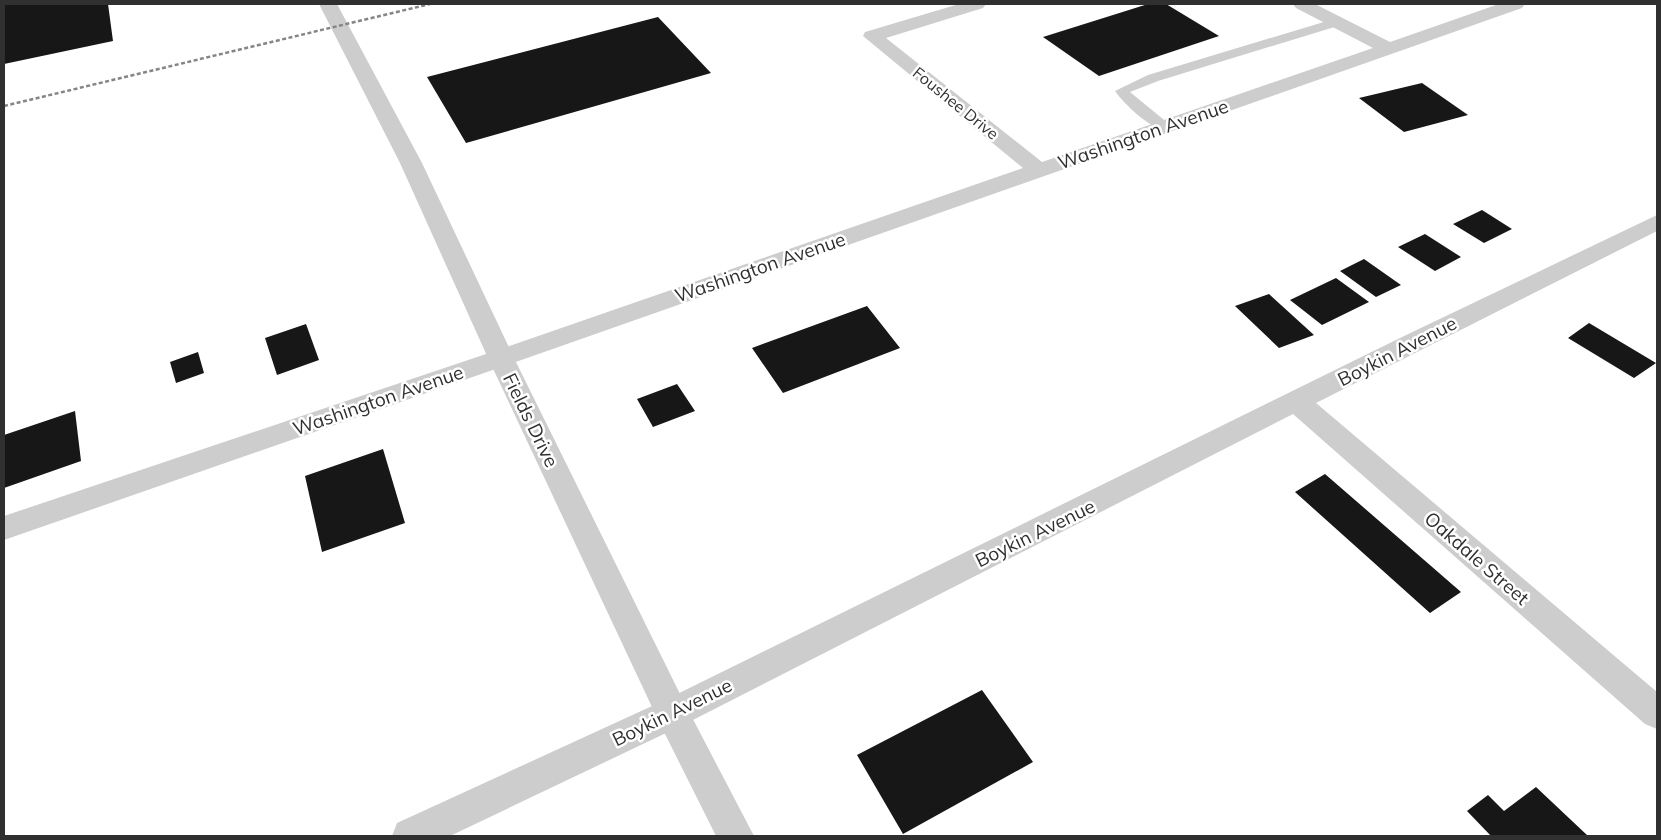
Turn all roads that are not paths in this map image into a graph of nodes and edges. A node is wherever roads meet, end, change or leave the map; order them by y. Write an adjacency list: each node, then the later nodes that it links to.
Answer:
1 (328, 4): 10 (street, Fields Drive)
2 (977, 4): 8 (street, Foushee Drive)
3 (1302, 4): 5 (street)
4 (1516, 4): 6 (street, Washington Avenue)
5 (1337, 22): 6 (street); 7 (lane)
6 (1388, 48): 7 (street, Washington Avenue)
7 (1164, 127): 8 (street, Washington Avenue)
8 (1039, 170): 10 (street, Washington Avenue)
9 (1657, 222): 11 (street, Boykin Avenue)
10 (501, 358): 12 (street, Washington Avenue); 13 (street, Fields Drive)
11 (1297, 402): 13 (street, Boykin Avenue); 14 (street, Oakdale Street)
12 (4, 528)
13 (672, 713): 15 (street, Boykin Avenue); 16 (street, Fields Drive)
14 (1657, 713)
15 (410, 836)
16 (736, 836)

